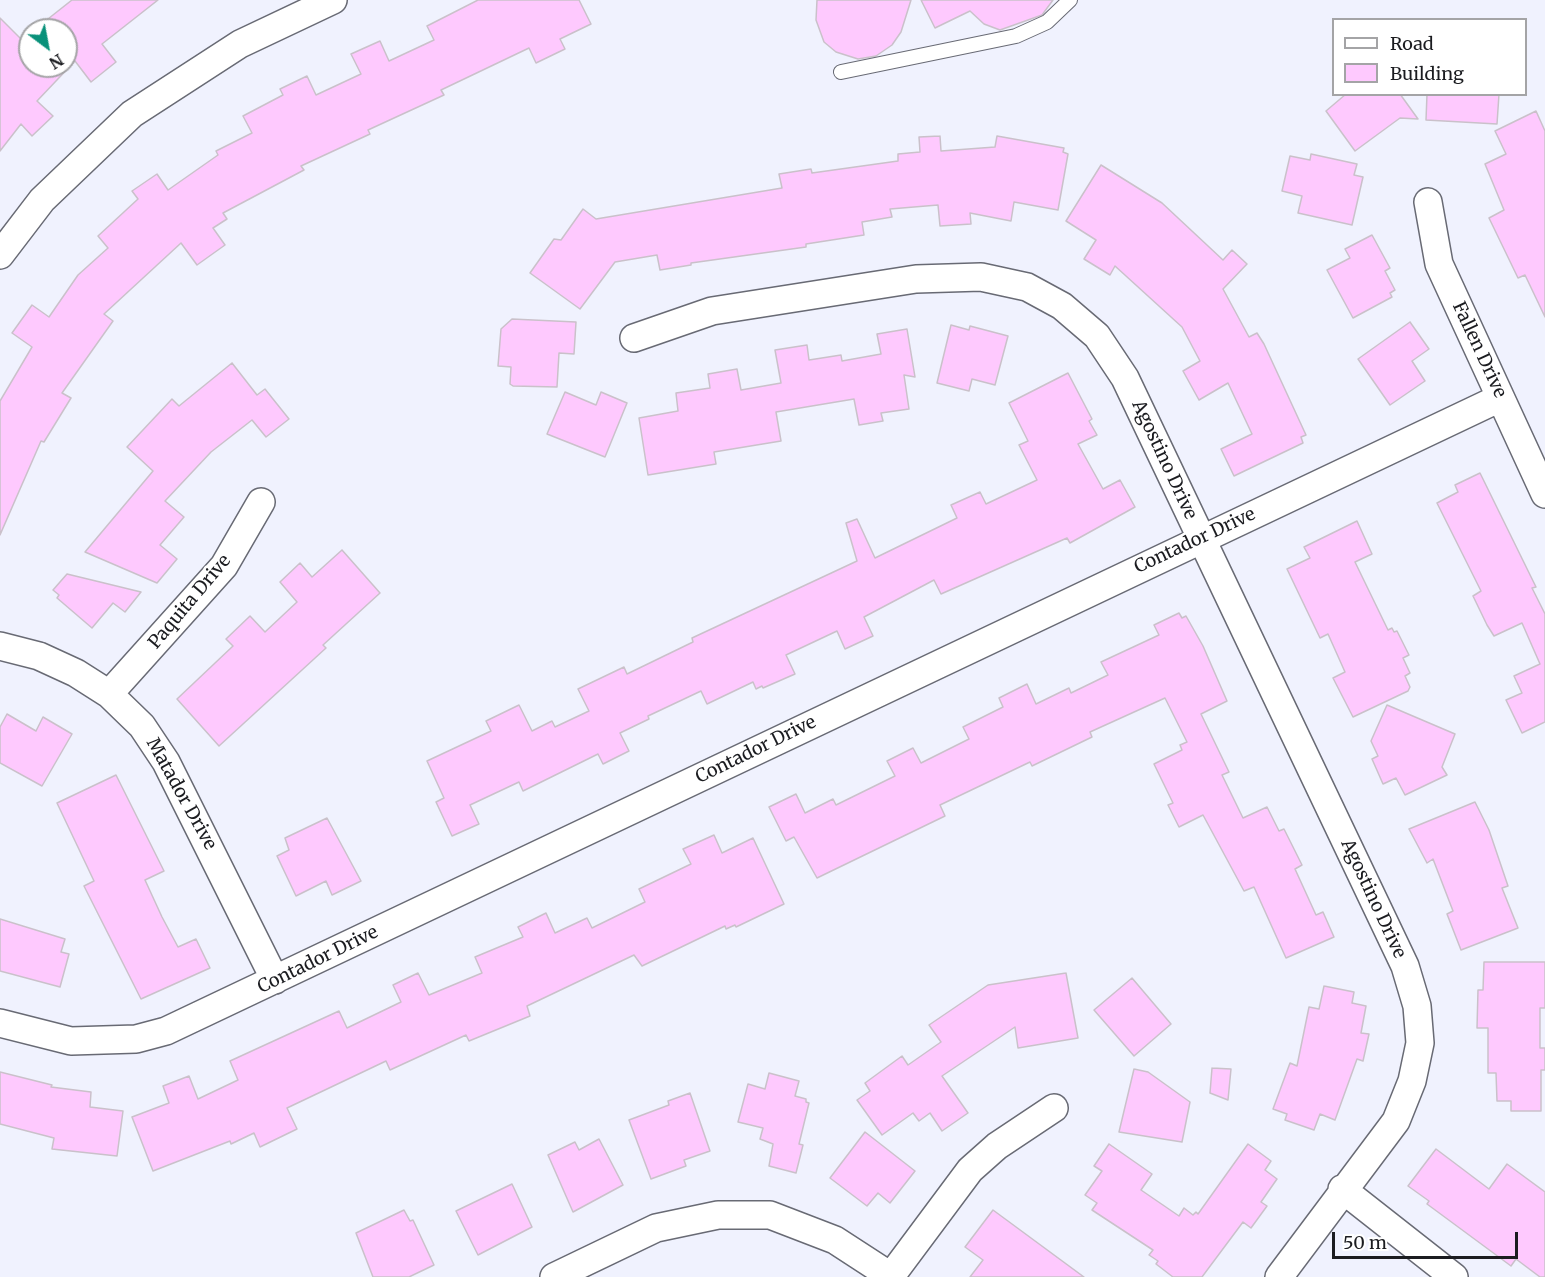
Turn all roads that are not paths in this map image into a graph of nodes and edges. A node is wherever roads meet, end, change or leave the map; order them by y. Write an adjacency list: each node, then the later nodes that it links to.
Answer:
1 (333, 0): 5 (street)
2 (1070, 0): 3 (lane)
3 (841, 72)
4 (1428, 202): 7 (street, Fallen Drive)
5 (0, 255)
6 (634, 338): 10 (street, Agostino Drive)
7 (1500, 398): 8 (street, Fallen Drive); 10 (street, Contador Drive)
8 (1545, 494)
9 (261, 502): 12 (street, Paquita Drive)
10 (1201, 538): 13 (street, Contador Drive); 16 (street, Agostino Drive)
11 (0, 646): 12 (street, Matador Drive)
12 (109, 694): 13 (street, Matador Drive)
13 (275, 980): 14 (street, Contador Drive)
14 (0, 1023)
15 (1054, 1108): 17 (street)
16 (1342, 1189): 19 (street, Agostino Drive); 20 (street)
17 (891, 1276): 18 (street)
18 (554, 1277)
19 (1279, 1277)
20 (1454, 1277)

